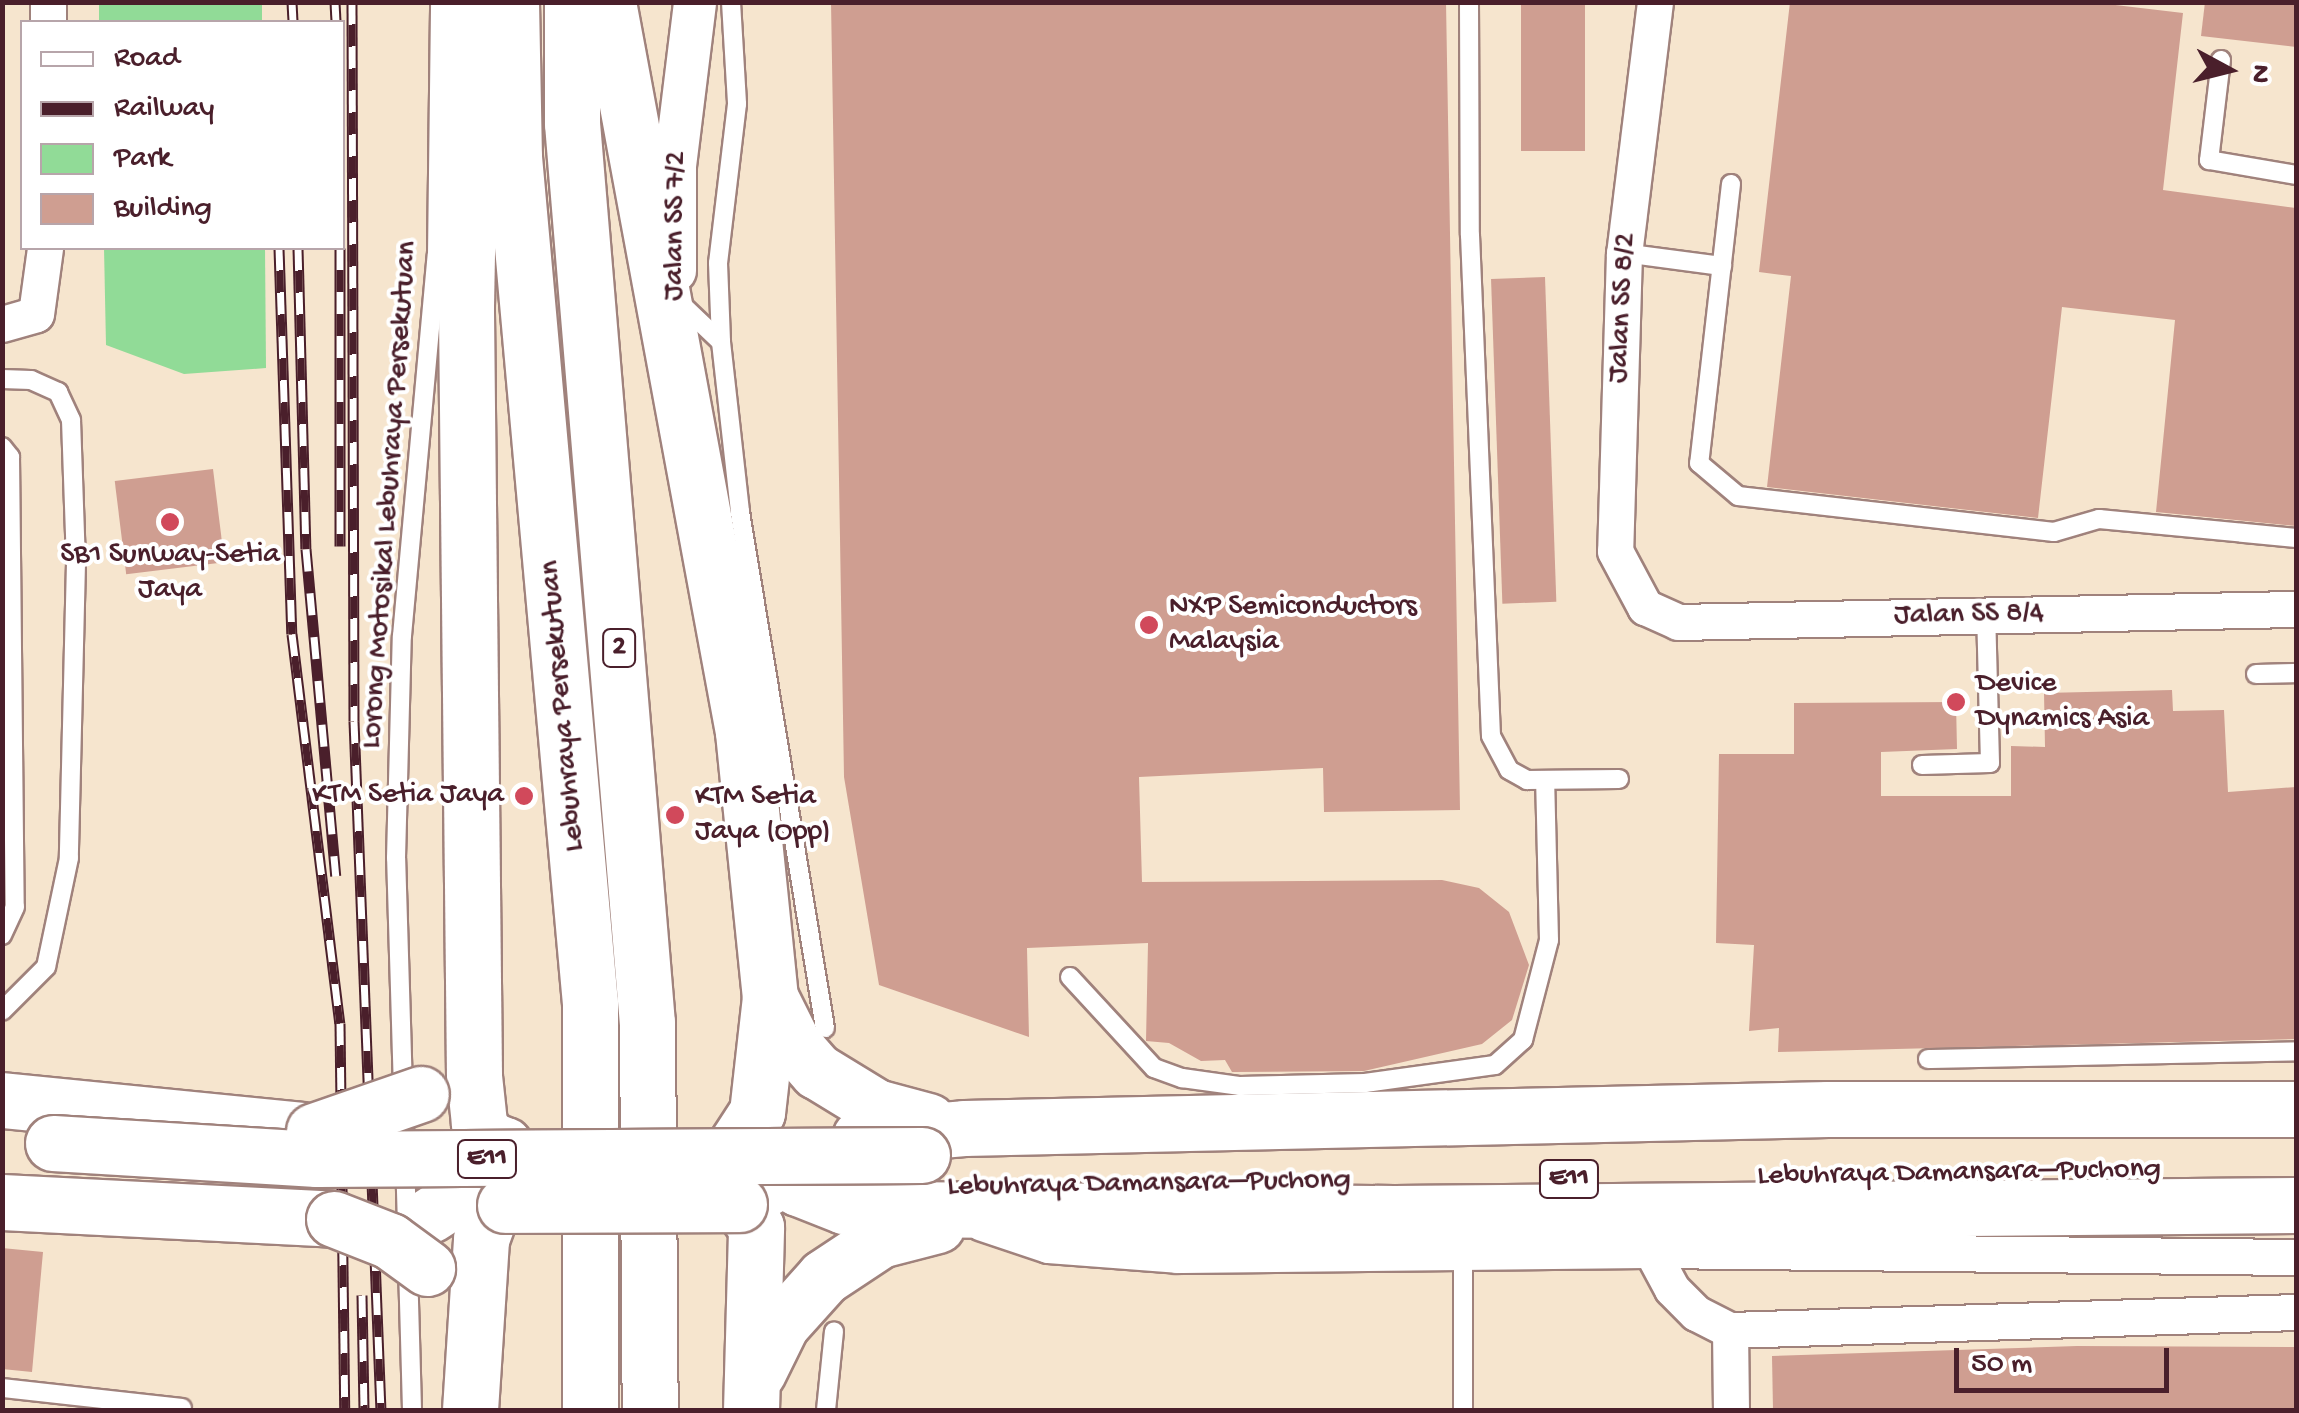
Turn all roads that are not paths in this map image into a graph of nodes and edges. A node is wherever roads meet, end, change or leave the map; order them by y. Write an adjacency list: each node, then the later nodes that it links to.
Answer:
1 (440, 2): 13 (lane, Lorong Motosikal Lebuhraya Persekutuan)
2 (472, 2): 18 (highway)
3 (511, 2): 70 (highway, Lebuhraya Persekutuan / 2)
4 (572, 2): 71 (highway, Lebuhraya Persekutuan / 2)
5 (608, 2): 22 (highway)
6 (695, 2): 17 (street, Jalan SS 7/2)
7 (731, 2): 20 (lane)
8 (1469, 2): 32 (lane)
9 (1655, 2): 15 (street, Jalan SS 8/2)
10 (2222, 60): 11 (lane)
11 (2296, 174)
12 (1731, 184): 16 (lane)
13 (437, 249): 18 (lane); 69 (lane, Lorong Motosikal Lebuhraya Persekutuan)
14 (46, 250): 19 (street)
15 (1624, 253): 16 (lane); 25 (street, Jalan SS 8/2)
16 (1722, 266): 24 (lane)
17 (675, 298): 20 (lane); 22 (street, Jalan SS 7/2)
18 (466, 306): 36 (highway)
19 (2, 324)
20 (722, 342): 22 (lane)
21 (2, 378): 37 (lane)
22 (710, 444): 35 (highway); 38 (lane)
23 (2, 447): 33 (lane)
24 (2296, 538)
25 (1645, 607): 27 (street, Jalan SS 8/4)
26 (2296, 609): 27 (street, Jalan SS 8/4)
27 (1986, 616): 30 (lane)
28 (2296, 673): 29 (lane)
29 (2256, 674)
30 (1922, 765)
31 (1620, 779): 32 (lane)
32 (1545, 781): 34 (lane)
33 (2, 935)
34 (1070, 977)
35 (770, 997): 43 (highway); 44 (highway)
36 (474, 1009): 45 (highway, bridge); 51 (highway)
37 (2, 1012)
38 (825, 1028)
39 (2296, 1051): 40 (lane)
40 (1928, 1059)
41 (2, 1100): 45 (highway)
42 (2296, 1109): 44 (highway)
43 (748, 1128): 51 (highway); 52 (highway)
44 (964, 1128): 52 (highway)
45 (308, 1131): 51 (highway, bridge)
46 (2296, 1135): 48 (highway, Lebuhraya Damansara–Puchong / E11)
47 (2, 1137): 48 (highway, Lebuhraya Damansara–Puchong / E11, bridge)
48 (2214, 1153): 49 (highway, Lebuhraya Damansara–Puchong / E11); 50 (highway, Lebuhraya Damansara–Puchong / E11)
49 (2, 1170)
50 (2296, 1172)
51 (492, 1188): 52 (highway, bridge); 56 (highway); 65 (highway)
52 (761, 1190): 55 (highway); 66 (highway)
53 (2, 1202): 56 (highway)
54 (2296, 1205): 55 (highway)
55 (1049, 1209): 57 (highway)
56 (324, 1219): 65 (highway, bridge)
57 (974, 1220): 59 (street); 66 (highway)
58 (1650, 1250): 59 (street); 60 (street); 62 (street)
59 (1463, 1252): 73 (lane)
60 (2296, 1257)
61 (2296, 1312): 62 (street)
62 (1730, 1330): 74 (street)
63 (834, 1331): 72 (lane)
64 (2, 1388): 67 (lane)
65 (469, 1390)
66 (752, 1395)
67 (81, 1405): 68 (lane)
68 (182, 1408)
69 (412, 1410)
70 (590, 1410)
71 (650, 1410)
72 (826, 1410)
73 (1463, 1410)
74 (1730, 1410)

